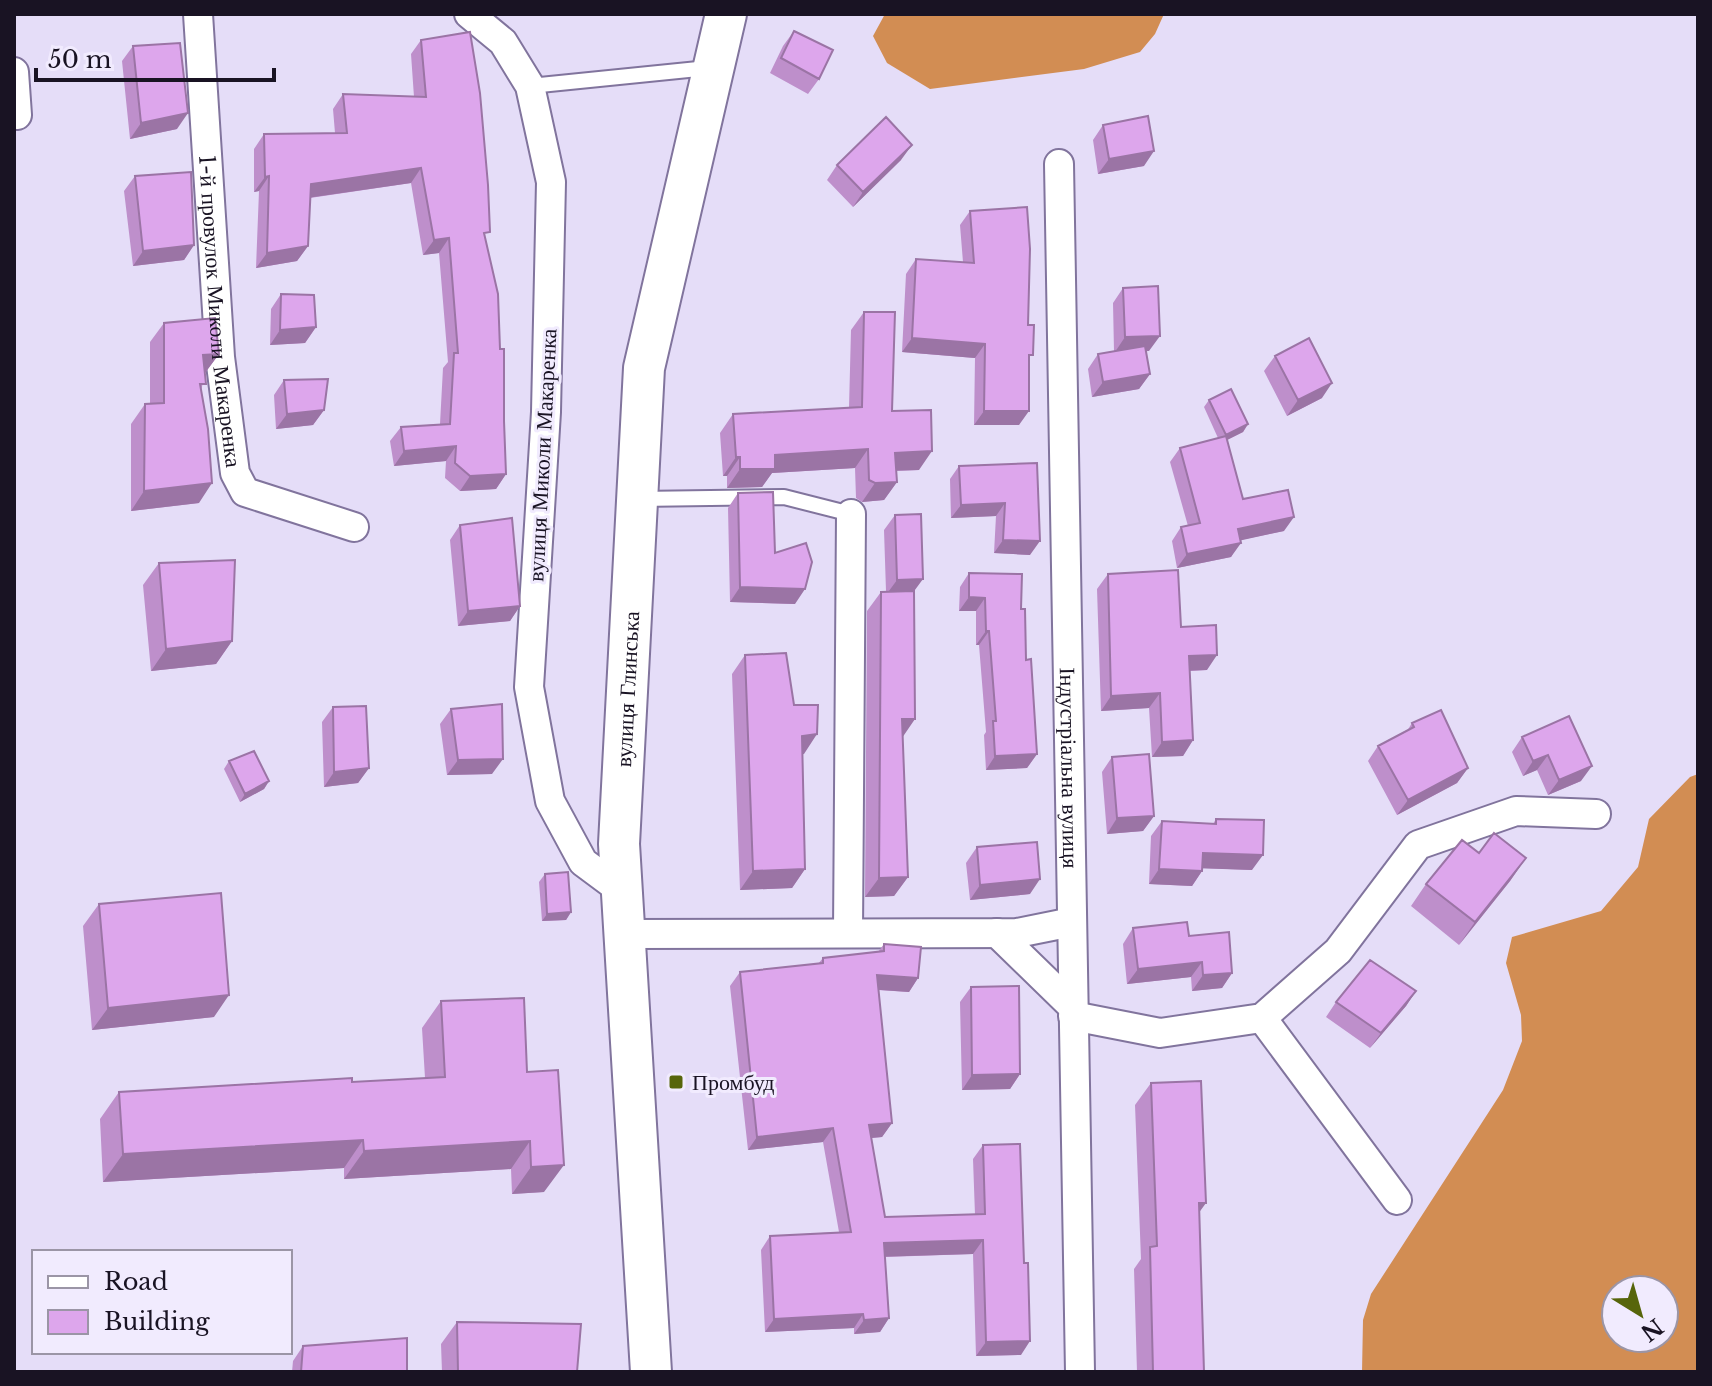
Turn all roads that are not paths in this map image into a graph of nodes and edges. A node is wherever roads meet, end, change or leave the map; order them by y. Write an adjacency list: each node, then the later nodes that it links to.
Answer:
1 (198, 14): 11 (street, 1-й провулок Миколи Макаренка)
2 (469, 14): 6 (street, вулиця Миколи Макаренка)
3 (726, 14): 4 (main road, вулиця Глинська)
4 (714, 67): 6 (lane); 9 (main road, вулиця Глинська)
5 (14, 72): 7 (street)
6 (530, 86): 13 (street, вулиця Миколи Макаренка)
7 (17, 115)
8 (1059, 164): 14 (street, Індустріальна вулиця)
9 (637, 499): 10 (lane); 13 (main road, вулиця Глинська)
10 (851, 514): 15 (street)
11 (354, 527)
12 (1596, 814): 19 (street)
13 (622, 891): 17 (main road, вулиця Глинська)
14 (1072, 922): 16 (street); 18 (street, Індустріальна вулиця)
15 (848, 933): 16 (street); 17 (street)
16 (997, 933): 18 (street)
17 (625, 934): 21 (main road, вулиця Глинська)
18 (1073, 1012): 19 (street); 22 (street, Індустріальна вулиця)
19 (1262, 1018): 20 (street)
20 (1397, 1200)
21 (651, 1372)
22 (1080, 1372)

